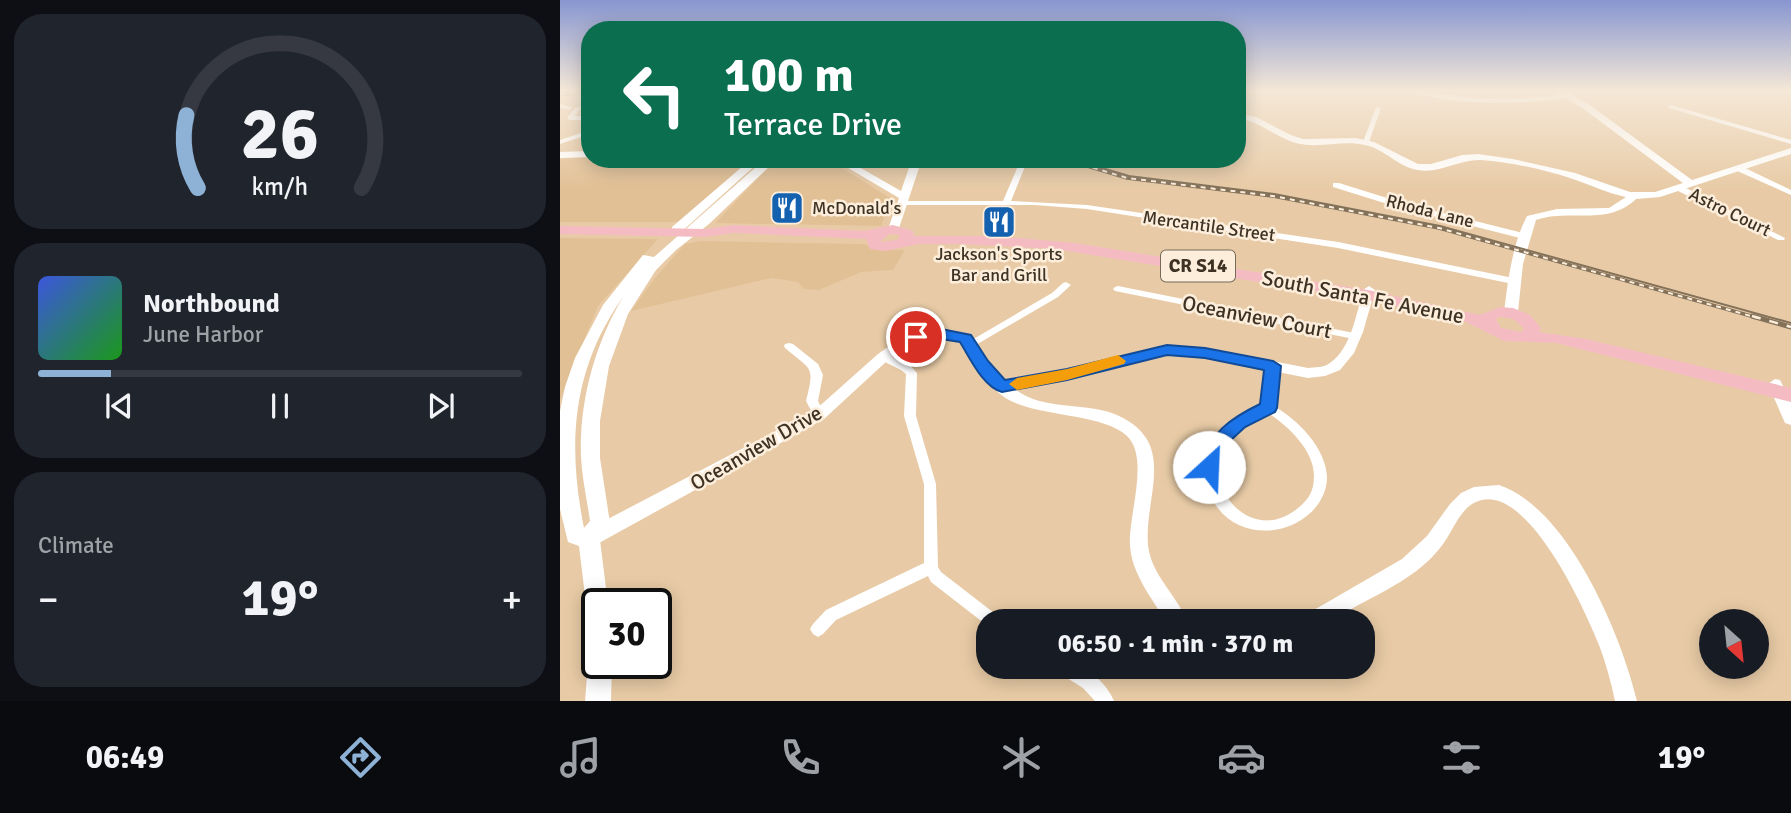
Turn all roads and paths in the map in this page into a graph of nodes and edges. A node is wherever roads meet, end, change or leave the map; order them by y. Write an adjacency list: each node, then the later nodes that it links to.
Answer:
1 (1264, 123): 7 (street)
2 (1373, 123): 7 (street)
3 (1605, 123): 18 (street)
4 (1725, 123): 8 (street)
5 (581, 135): 6 (street)
6 (560, 142)
7 (1366, 142): 22 (street)
8 (1791, 142)
9 (1791, 151): 17 (street)
10 (581, 153): 11 (street)
11 (560, 155)
12 (747, 168): 26 (main road)
13 (763, 168): 27 (main road)
14 (852, 168): 23 (street)
15 (914, 168): 23 (street)
16 (1021, 168): 24 (street)
17 (1738, 168): 18 (street); 21 (street)
18 (1691, 184): 20 (street)
19 (1336, 185): 29 (street, Rhoda Lane)
20 (1679, 188): 22 (street); 30 (street, Astro Court)
21 (1791, 193)
22 (1633, 196): 29 (street)
23 (903, 200): 24 (street, Mercantile Street); 28 (street)
24 (1006, 203): 31 (street, Mercantile Street)
25 (560, 230): 26 (main road, South Santa Fe Avenue / CR S14)
26 (674, 232): 27 (main road, South Santa Fe Avenue / CR S14); 48 (main road)
27 (698, 232): 28 (main road, South Santa Fe Avenue / CR S14); 49 (main road)
28 (891, 236): 34 (main road, South Santa Fe Avenue / CR S14)
29 (1524, 236): 31 (street)
30 (1781, 237)
31 (1513, 281): 35 (street)
32 (1066, 285): 39 (street)
33 (1118, 289): 38 (street, Oceanview Court)
34 (1368, 293): 36 (main road, South Santa Fe Avenue / CR S14); 38 (street)
35 (1511, 312): 36 (main road, South Santa Fe Avenue / CR S14); 37 (main road, South Santa Fe Avenue / CR S14)
36 (1490, 319): 37 (main road, South Santa Fe Avenue / CR S14)
37 (1530, 330): 44 (main road, South Santa Fe Avenue / CR S14)
38 (1354, 336): 42 (street)
39 (970, 344): 41 (street, Oceanview Drive); 43 (street)
40 (789, 346): 46 (street)
41 (883, 357): 46 (street, Oceanview Drive); 51 (street)
42 (1273, 366): 43 (street); 45 (street)
43 (1002, 386): 54 (street)
44 (1784, 390): 47 (street)
45 (1268, 408): 45 (street)
46 (818, 415): 50 (street, Oceanview Drive)
47 (1791, 419)
48 (563, 428): 49 (main road); 50 (main road)
49 (590, 451): 50 (main road)
50 (589, 538): 52 (main road)
51 (931, 566): 53 (street); 56 (street)
52 (595, 588)
53 (977, 609)
54 (1169, 609)
55 (1334, 609): 61 (street)
56 (818, 629)
57 (599, 679): 59 (main road)
58 (1084, 679): 60 (street)
59 (598, 701)
60 (1106, 701)
61 (1626, 701)

